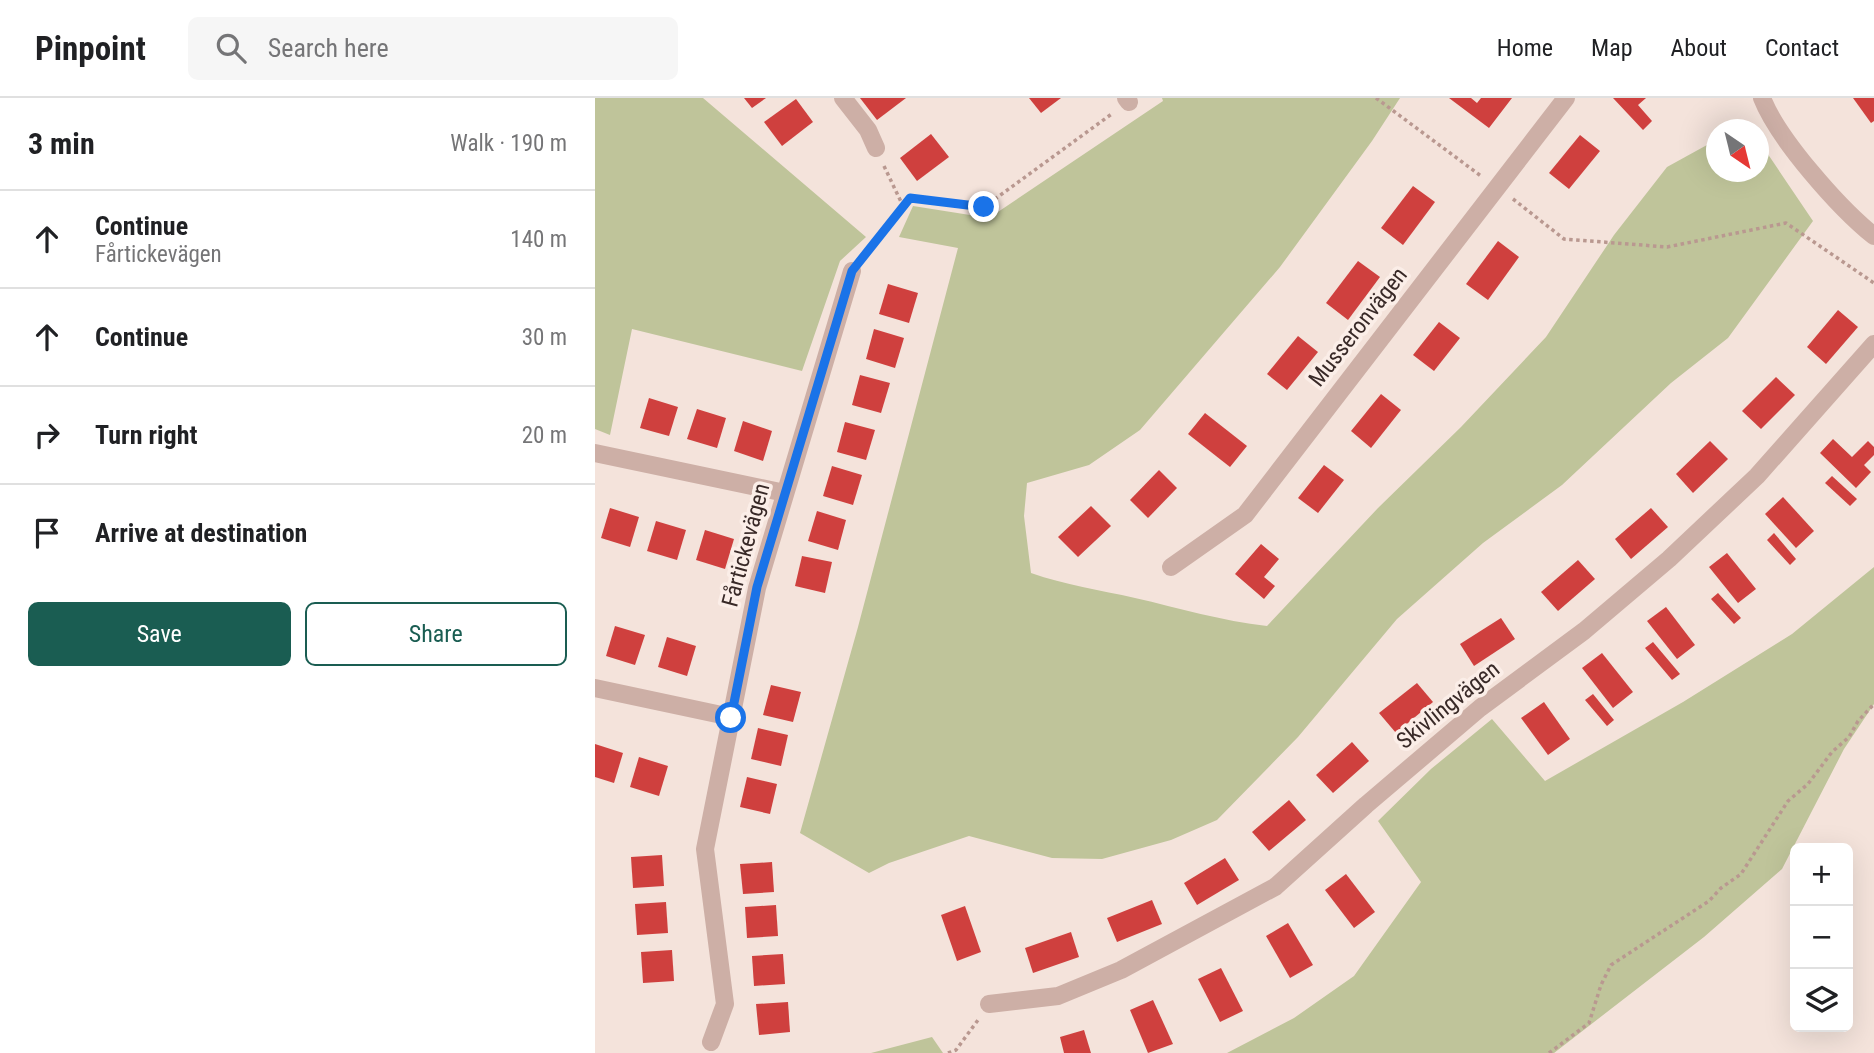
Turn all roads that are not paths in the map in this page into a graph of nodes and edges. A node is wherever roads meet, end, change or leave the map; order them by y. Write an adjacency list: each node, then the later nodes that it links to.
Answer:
1 (843, 98): 4 (street)
2 (1566, 98): 10 (street, Musseronvägen)
3 (1762, 98): 5 (street)
4 (876, 148)
5 (1874, 236)
6 (852, 271): 9 (street, Fårtickevägen)
7 (1874, 344): 13 (street, Skivlingvägen)
8 (595, 453): 9 (street)
9 (785, 493): 12 (street, Fårtickevägen)
10 (1171, 567)
11 (595, 688): 12 (street)
12 (731, 718): 14 (street, Fårtickevägen)
13 (989, 1004)
14 (711, 1042)

